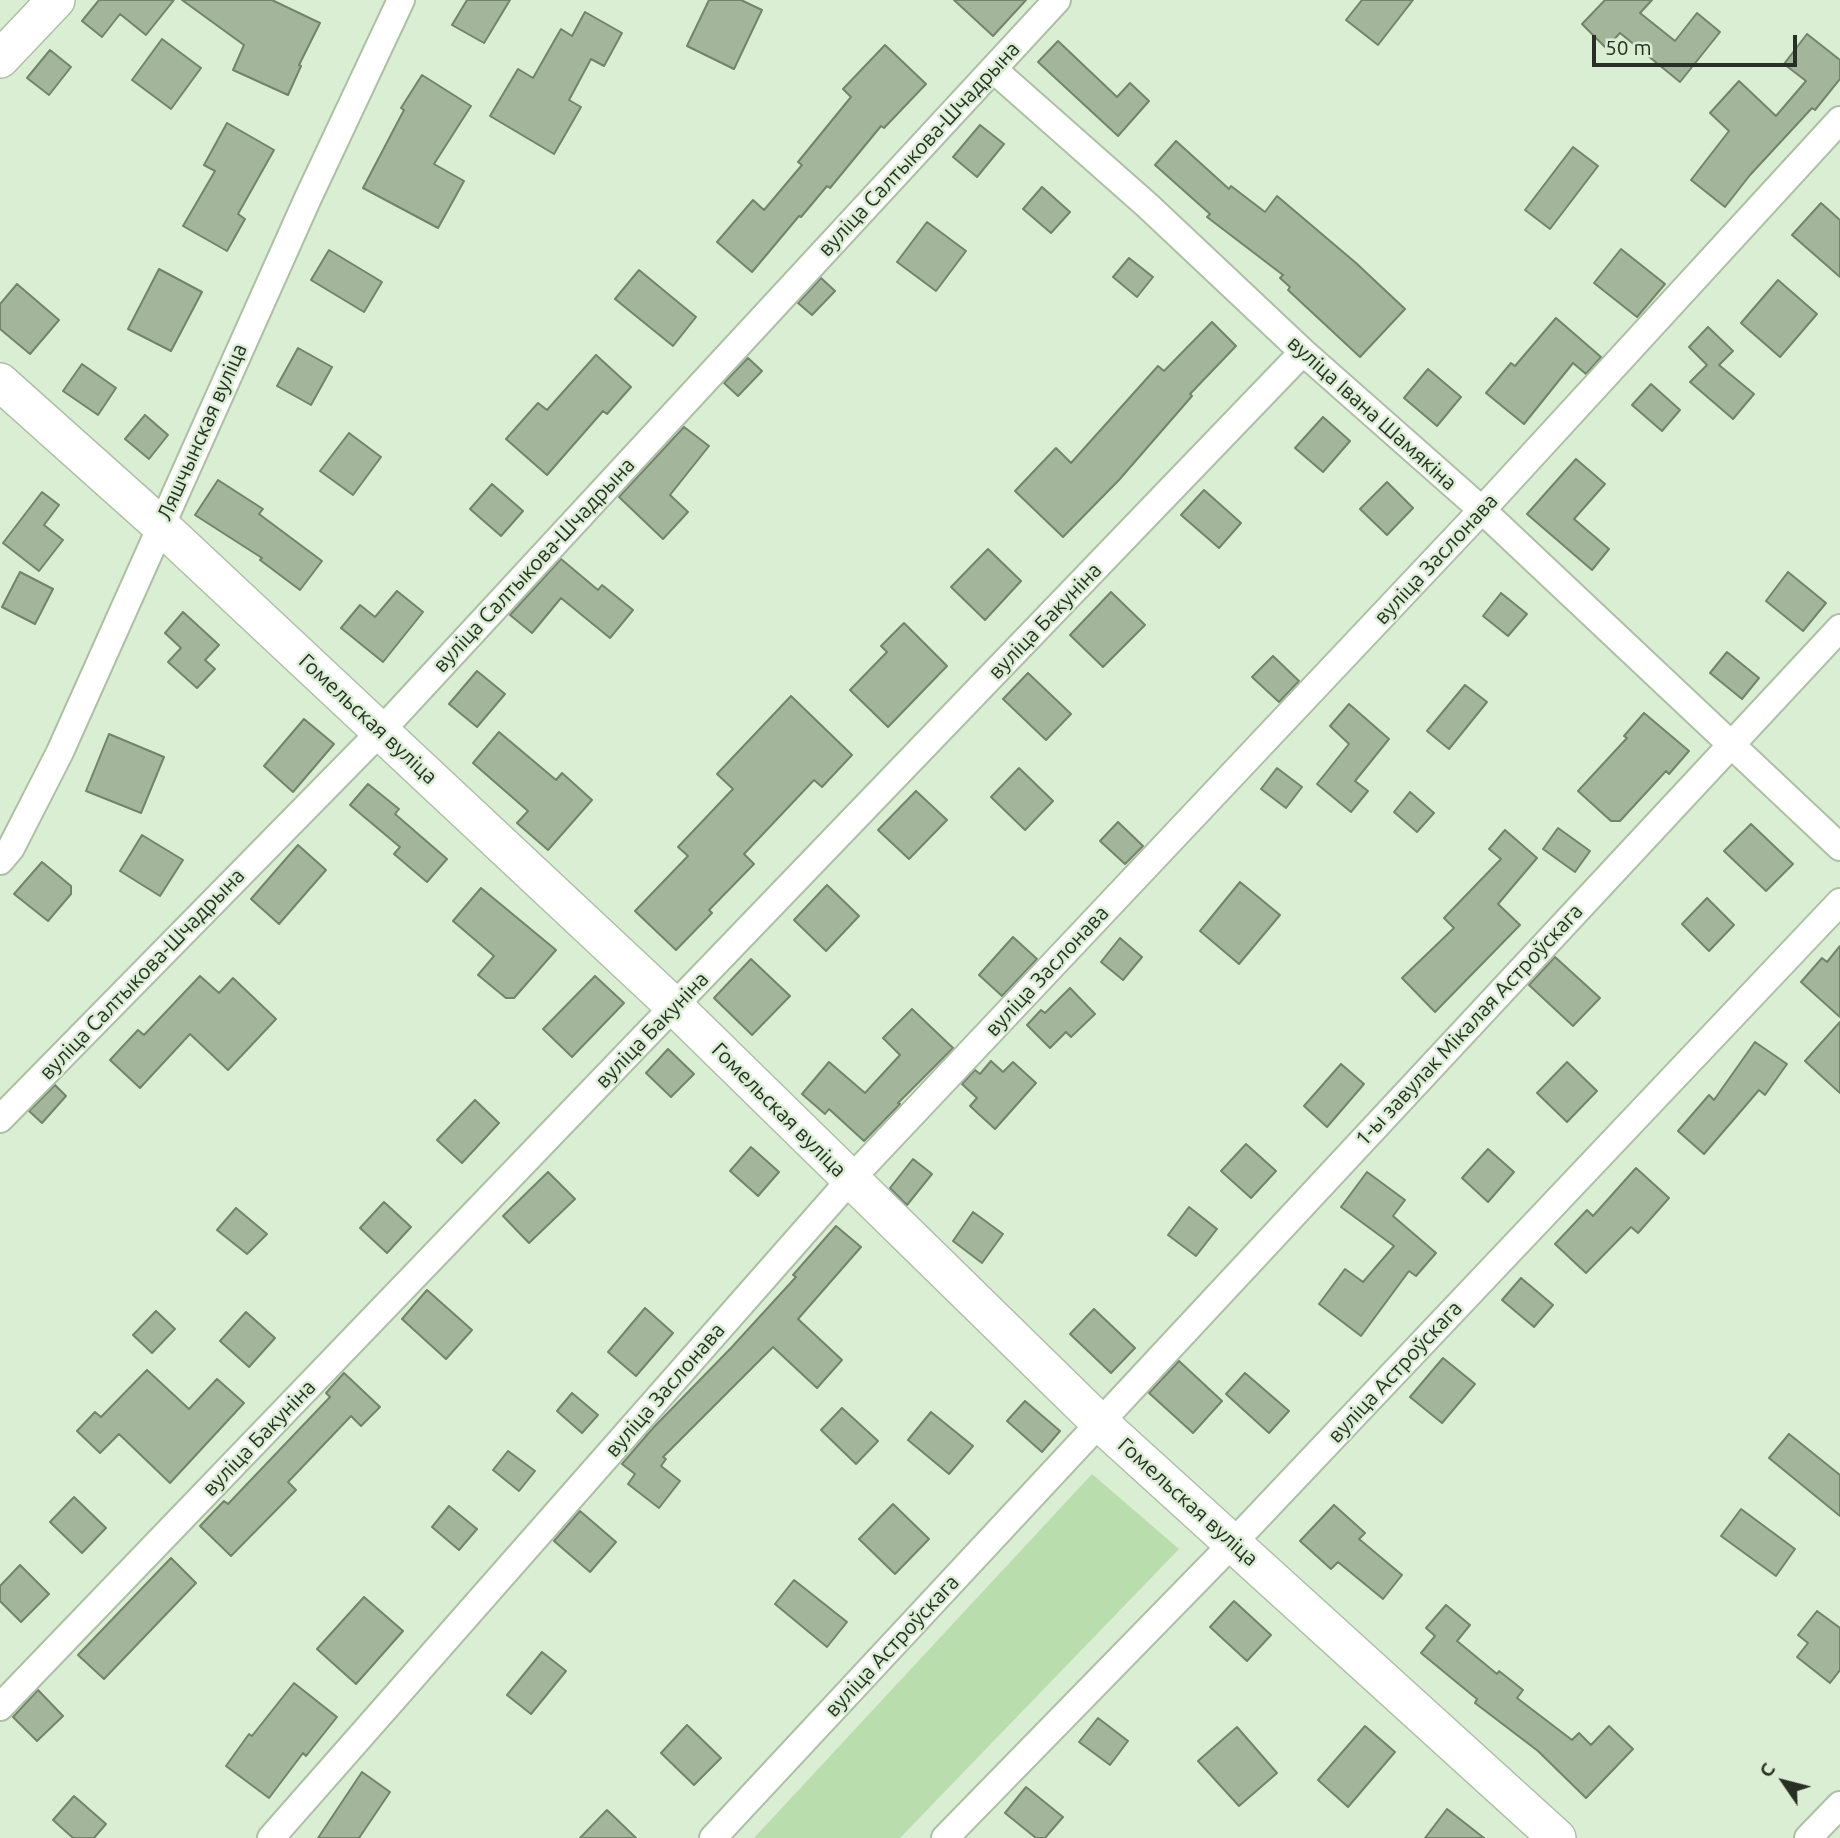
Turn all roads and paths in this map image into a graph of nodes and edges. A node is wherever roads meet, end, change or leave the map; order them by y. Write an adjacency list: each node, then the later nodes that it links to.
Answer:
1 (56, 0): 4 (street)
2 (401, 0): 10 (street, Ляшчынская вуліца)
3 (1057, 0): 5 (street, вуліца Салтыкова-Шчадрына)
4 (0, 59)
5 (993, 69): 7 (street, вуліца Івана Шамякіна); 12 (street, вуліца Салтыкова-Шчадрына)
6 (1840, 120): 9 (street, вуліца Заслонава)
7 (1303, 352): 9 (street, вуліца Івана Шамякіна); 17 (street, вуліца Бакуніна)
8 (0, 382): 10 (street, Гомельская вуліца)
9 (1482, 510): 13 (street, вуліца Івана Шамякіна); 19 (street, вуліца Заслонава)
10 (160, 525): 12 (street, Гомельская вуліца); 15 (street, Ляшчынская вуліца)
11 (1840, 628): 13 (street, 1-ы завулак Мікалая Астроўскага)
12 (381, 731): 17 (street, Гомельская вуліца); 18 (street, вуліца Салтыкова-Шчадрына)
13 (1730, 745): 14 (street, вуліца Івана Шамякіна); 20 (street, 1-ы завулак Мікалая Астроўскага)
14 (1840, 847)
15 (0, 861)
16 (1840, 902): 21 (street, вуліца Астроўскага)
17 (675, 1007): 19 (street, Гомельская вуліца); 22 (street, вуліца Бакуніна)
18 (0, 1119)
19 (850, 1180): 20 (street, Гомельская вуліца); 24 (street, вуліца Заслонава)
20 (1099, 1422): 21 (street, Гомельская вуліца); 25 (street, вуліца Астроўскага)
21 (1233, 1543): 26 (street, вуліца Астроўскага); 27 (street, Гомельская вуліца)
22 (0, 1707)
23 (1840, 1805): 28 (street)
24 (271, 1838)
25 (713, 1838)
26 (945, 1838)
27 (1557, 1838)
28 (1808, 1838)

